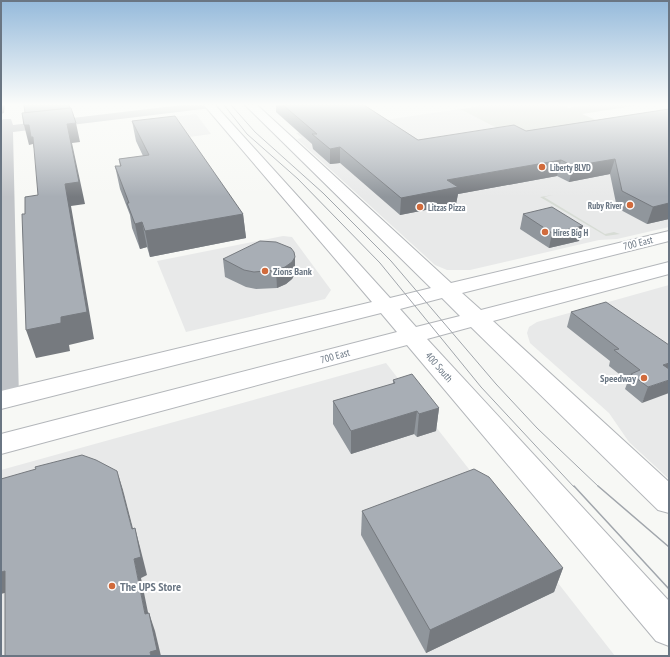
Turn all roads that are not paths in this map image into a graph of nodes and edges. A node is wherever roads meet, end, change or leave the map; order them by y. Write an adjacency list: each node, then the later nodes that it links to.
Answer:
1 (4, 136): 10 (street)
2 (237, 136): 7 (main road, 400 South)
3 (282, 136): 6 (main road)
4 (669, 236): 6 (main road, 700 East)
5 (669, 268): 8 (main road, 700 East)
6 (445, 290): 7 (main road, 700 East); 8 (main road)
7 (385, 304): 9 (main road, 400 South); 10 (main road, 700 East)
8 (476, 320): 9 (main road, 700 East); 12 (main road)
9 (412, 336): 11 (main road, 700 East); 13 (main road, 400 South)
10 (4, 399)
11 (1, 444)
12 (669, 501)
13 (669, 628)

